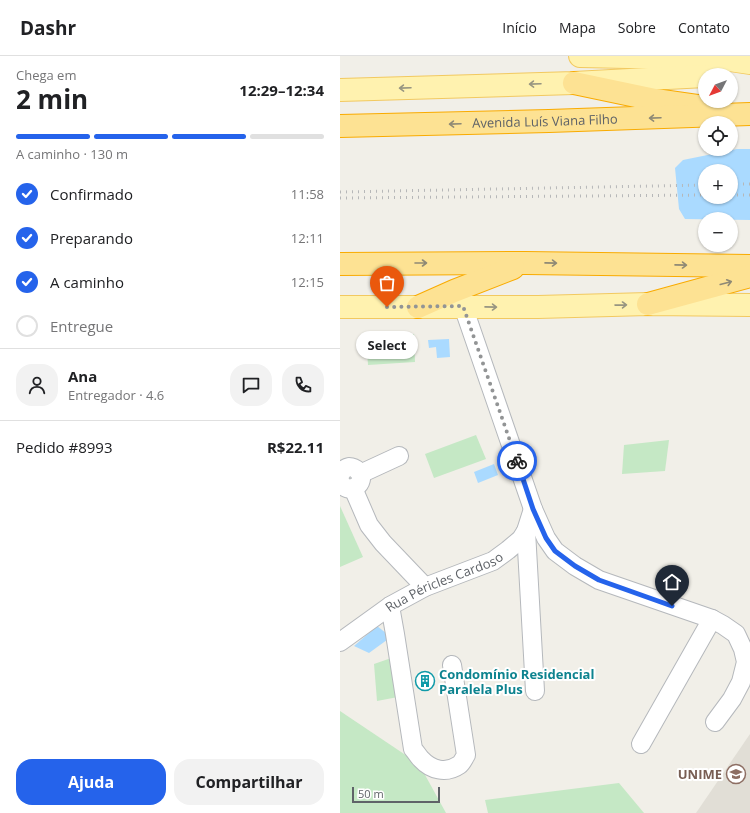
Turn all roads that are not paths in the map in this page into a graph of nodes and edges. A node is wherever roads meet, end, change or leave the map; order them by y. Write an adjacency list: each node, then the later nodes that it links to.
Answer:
1 (580, 56): 2 (main road)
2 (750, 63)
3 (750, 74): 4 (main road)
4 (738, 75)
5 (698, 76): 6 (main road)
6 (574, 83): 7 (main road, one-way to 7); 8 (highway)
7 (340, 90)
8 (748, 114): 9 (highway, Avenida Luís Viana Filho, one-way to 9)
9 (340, 126)
10 (526, 263): 11 (highway, one-way to 10); 12 (highway, one-way to 12); 18 (highway)
11 (340, 264)
12 (750, 266)
13 (750, 276): 14 (highway, one-way to 13)
14 (648, 304): 15 (main road); 17 (main road, one-way to 14)
15 (750, 304)
16 (340, 306): 18 (main road)
17 (463, 306): 18 (main road); 22 (street)
18 (418, 307)
19 (399, 456): 21 (street)
20 (340, 476): 21 (street)
21 (351, 481): 24 (street)
22 (533, 509): 23 (street, Rua Péricles Cardoso); 26 (street)
23 (526, 531): 24 (street, Rua Péricles Cardoso); 29 (street)
24 (425, 587): 25 (street, Rua Péricles Cardoso)
25 (390, 606): 27 (street, Rua Péricles Cardoso); 28 (street)
26 (712, 620): 30 (street); 31 (street)
27 (340, 642)
28 (452, 666)
29 (535, 691)
30 (715, 722)
31 (641, 744)

